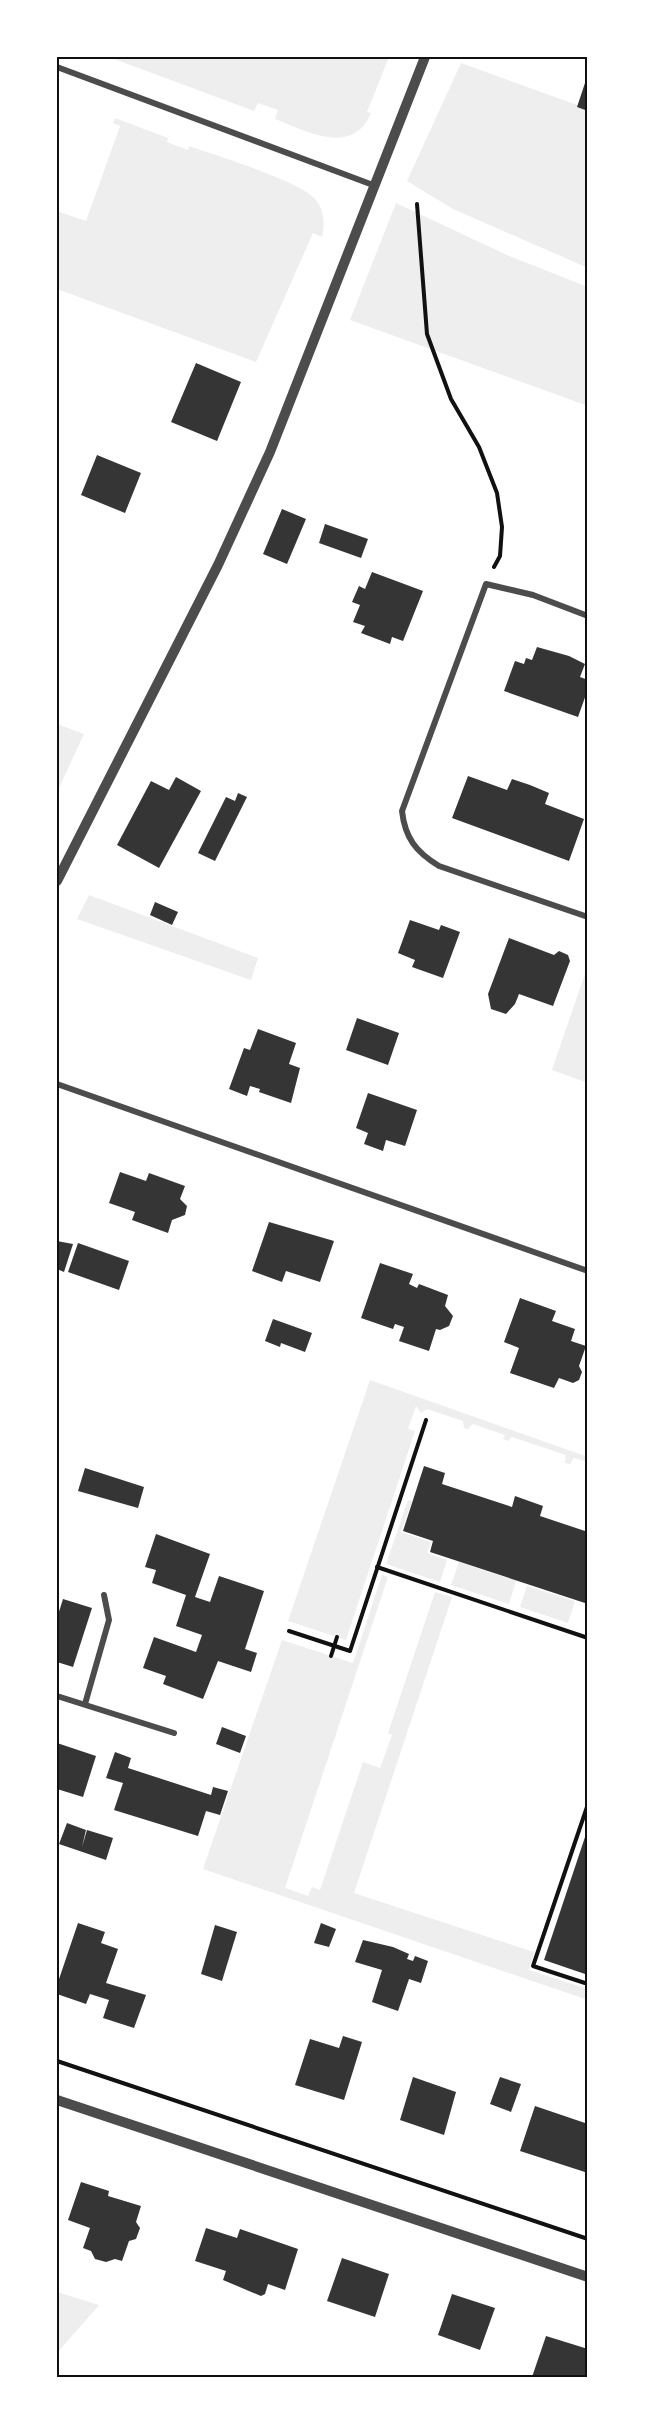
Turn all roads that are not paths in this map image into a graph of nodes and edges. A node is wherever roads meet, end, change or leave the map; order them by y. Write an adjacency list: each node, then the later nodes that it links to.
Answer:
1 (425, 57): 3 (street)
2 (57, 67): 3 (street)
3 (373, 185): 5 (street)
4 (588, 616): 6 (street)
5 (57, 881)
6 (588, 917)
7 (57, 1084): 8 (street)
8 (588, 1271)
9 (104, 1595): 11 (street)
10 (57, 1696): 11 (street)
11 (85, 1704): 12 (street)
12 (174, 1733)
13 (57, 2100): 14 (street)
14 (588, 2277)

